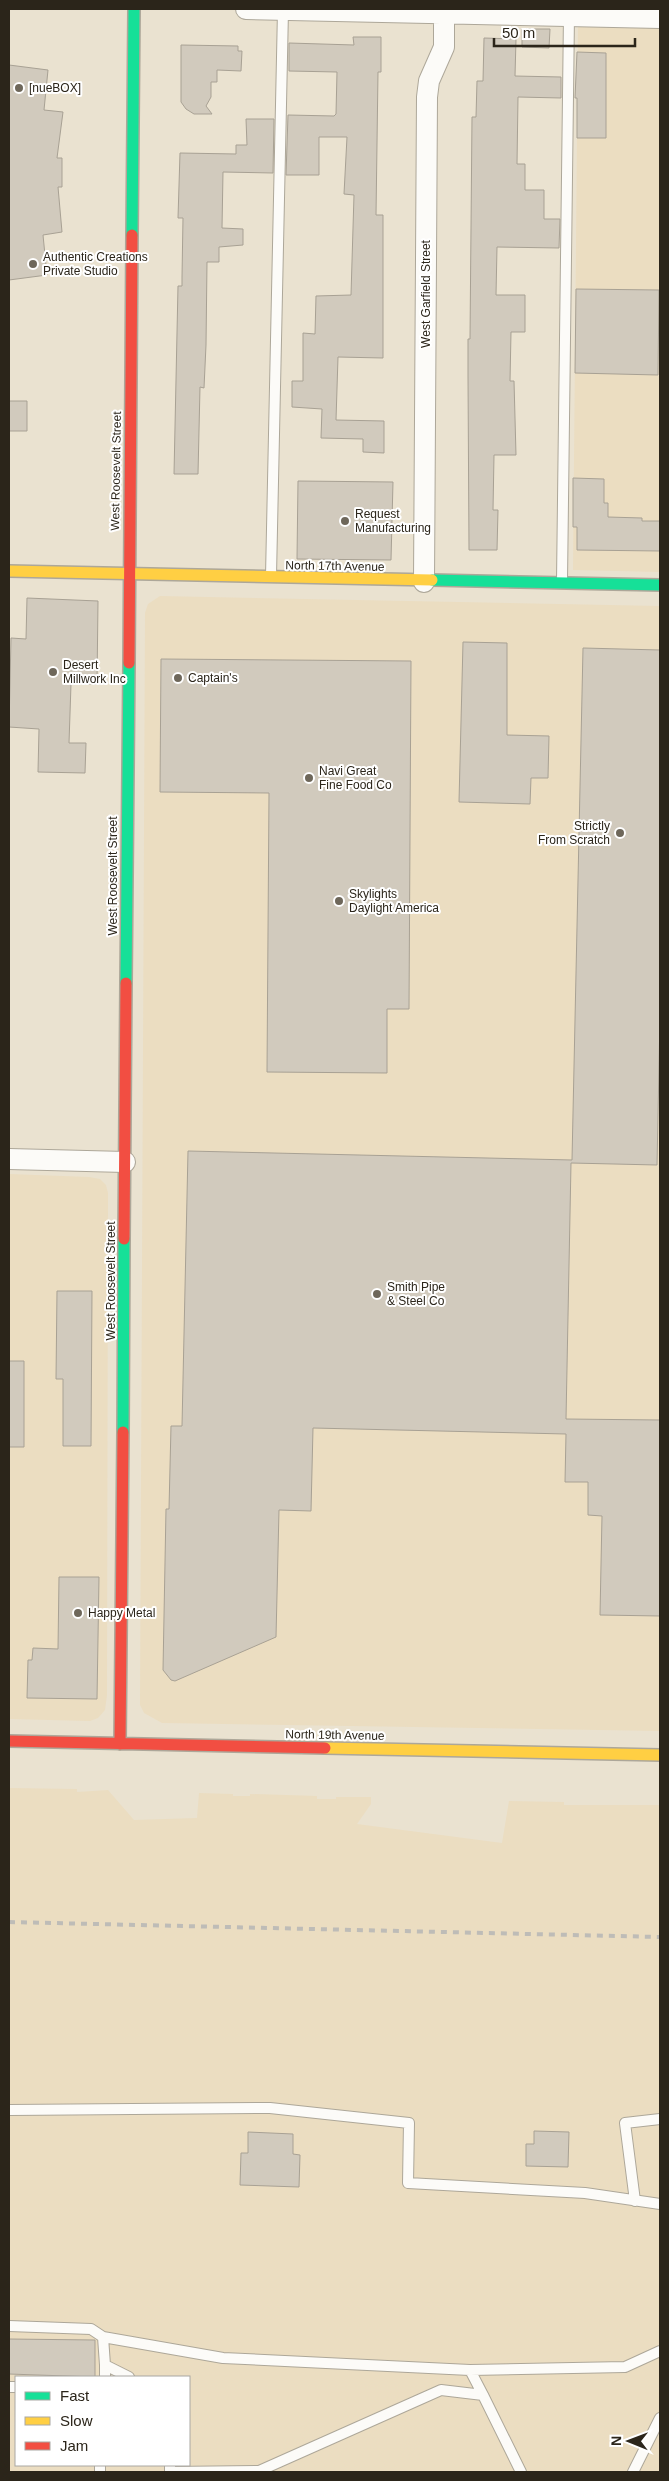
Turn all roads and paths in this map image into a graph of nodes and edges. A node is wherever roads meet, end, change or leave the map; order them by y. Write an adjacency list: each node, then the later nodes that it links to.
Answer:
1 (134, 9): 8 (street, West Roosevelt Street)
2 (246, 9): 3 (street)
3 (283, 10): 4 (street); 9 (lane)
4 (444, 10): 5 (street); 10 (street, West Garfield Street)
5 (569, 15): 6 (street); 11 (lane)
6 (660, 18)
7 (9, 571): 8 (street, North 17th Avenue)
8 (129, 575): 9 (street, North 17th Avenue); 14 (street, West Roosevelt Street)
9 (271, 578): 10 (street, North 17th Avenue)
10 (424, 582): 11 (street, North 17th Avenue)
11 (562, 583): 12 (street, North 17th Avenue)
12 (660, 586)
13 (9, 1159): 14 (street)
14 (125, 1162): 16 (street, West Roosevelt Street)
15 (9, 1741): 16 (street, North 19th Avenue)
16 (120, 1744): 17 (street, North 19th Avenue)
17 (660, 1755)
18 (9, 2110): 20 (lane)
19 (660, 2119): 20 (lane)
20 (635, 2201): 21 (lane)
21 (660, 2204)
22 (9, 2326): 23 (lane)
23 (103, 2337): 25 (lane); 26 (lane)
24 (660, 2351): 26 (lane)
25 (105, 2365): 27 (lane); 28 (lane)
26 (470, 2370): 29 (lane)
27 (105, 2376)
28 (127, 2376)
29 (483, 2395): 31 (lane); 32 (lane)
30 (660, 2418): 33 (lane)
31 (170, 2466)
32 (521, 2472)
33 (634, 2472)

